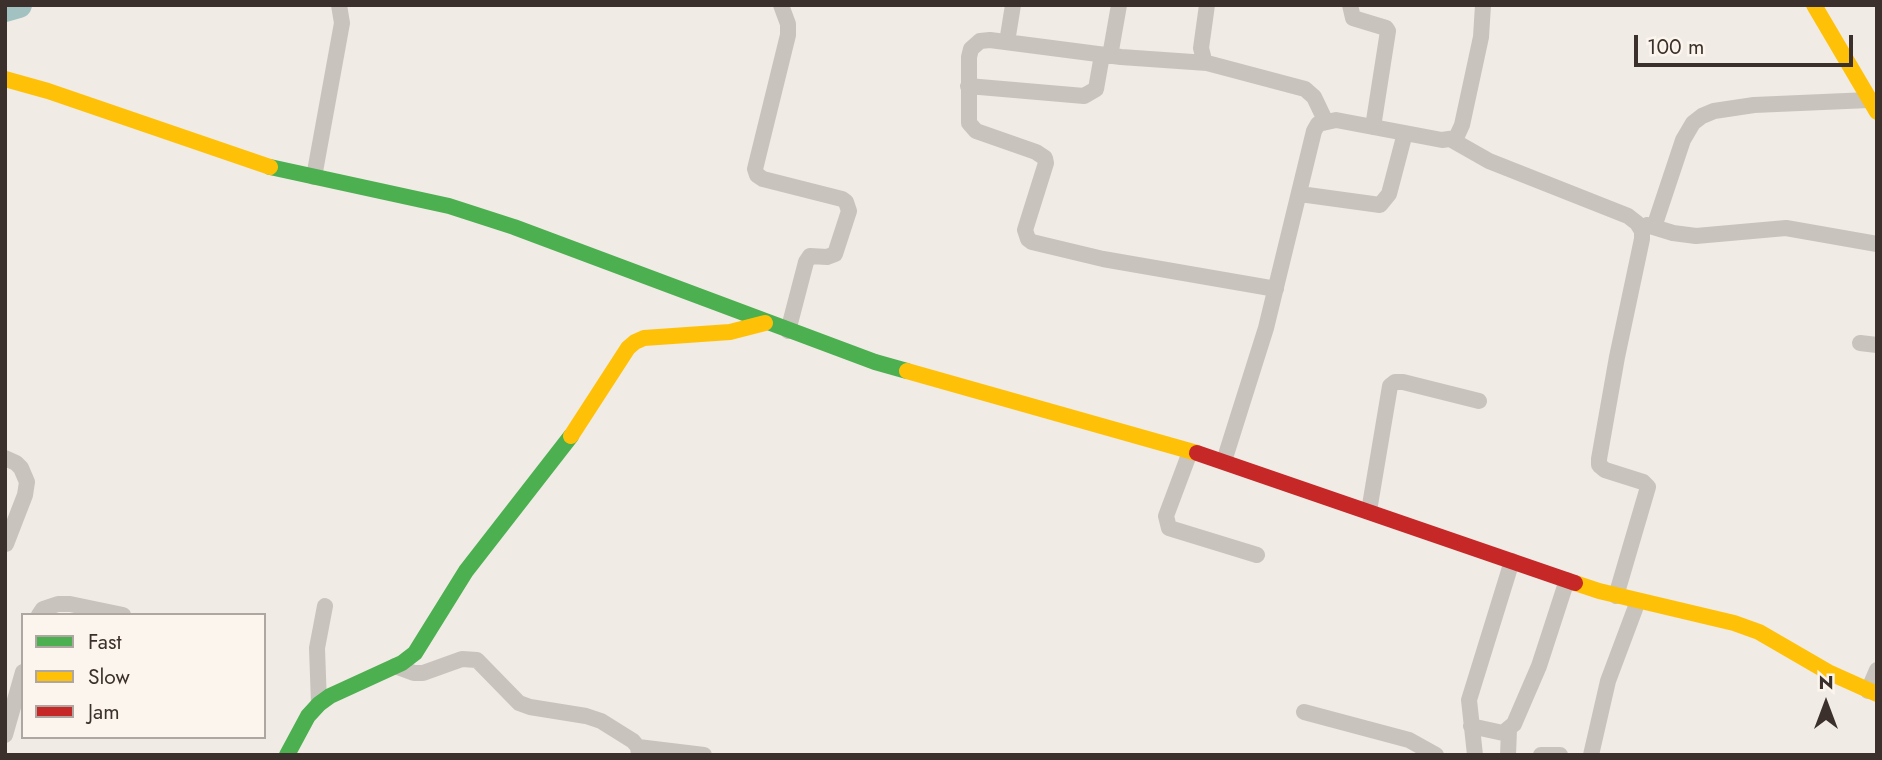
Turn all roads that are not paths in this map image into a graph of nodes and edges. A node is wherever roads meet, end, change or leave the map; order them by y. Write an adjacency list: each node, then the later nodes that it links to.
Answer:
1 (339, 5): 19 (street)
2 (780, 5): 26 (street)
3 (1013, 5): 9 (street)
4 (1119, 5): 10 (street)
5 (1207, 5): 11 (street)
6 (1350, 5): 16 (street)
7 (1483, 5): 18 (street)
8 (1814, 5): 14 (street)
9 (1007, 42): 10 (street); 13 (street)
10 (1106, 55): 11 (street); 13 (street)
11 (1207, 62): 15 (street)
12 (5, 79): 19 (street)
13 (968, 86): 24 (street)
14 (1873, 106): 22 (street)
15 (1325, 120): 16 (street); 20 (street)
16 (1374, 127): 17 (street)
17 (1405, 133): 18 (street); 20 (street)
18 (1452, 140): 21 (street)
19 (314, 177): 25 (street)
20 (1300, 194): 24 (street)
21 (1637, 223): 22 (street); 36 (street)
22 (1654, 228): 23 (street)
23 (1877, 244)
24 (1276, 289): 30 (street)
25 (765, 323): 26 (street); 41 (street)
26 (788, 331): 28 (street)
27 (1479, 401): 31 (street)
28 (1191, 452): 30 (street); 33 (street)
29 (5, 458): 32 (street)
30 (1224, 461): 31 (street)
31 (1369, 511): 34 (street)
32 (6, 544)
33 (1257, 555)
34 (1513, 561): 35 (street); 47 (street)
35 (1567, 580): 36 (street); 48 (street)
36 (1616, 596): 37 (street)
37 (1638, 601): 44 (street); 58 (street)
38 (325, 606): 45 (street)
39 (41, 613): 40 (street)
40 (113, 613)
41 (395, 666): 45 (street); 50 (street)
42 (1877, 670): 44 (street)
43 (21, 679): 49 (street)
44 (1872, 692)
45 (318, 704): 52 (street)
46 (1304, 712): 51 (street)
47 (1471, 726): 48 (street); 54 (street)
48 (1509, 730): 55 (street)
49 (5, 735)
50 (638, 751): 53 (street)
51 (1434, 754)
52 (287, 755)
53 (704, 755)
54 (1475, 755)
55 (1508, 755)
56 (1541, 755): 57 (street)
57 (1560, 755)
58 (1591, 755)

